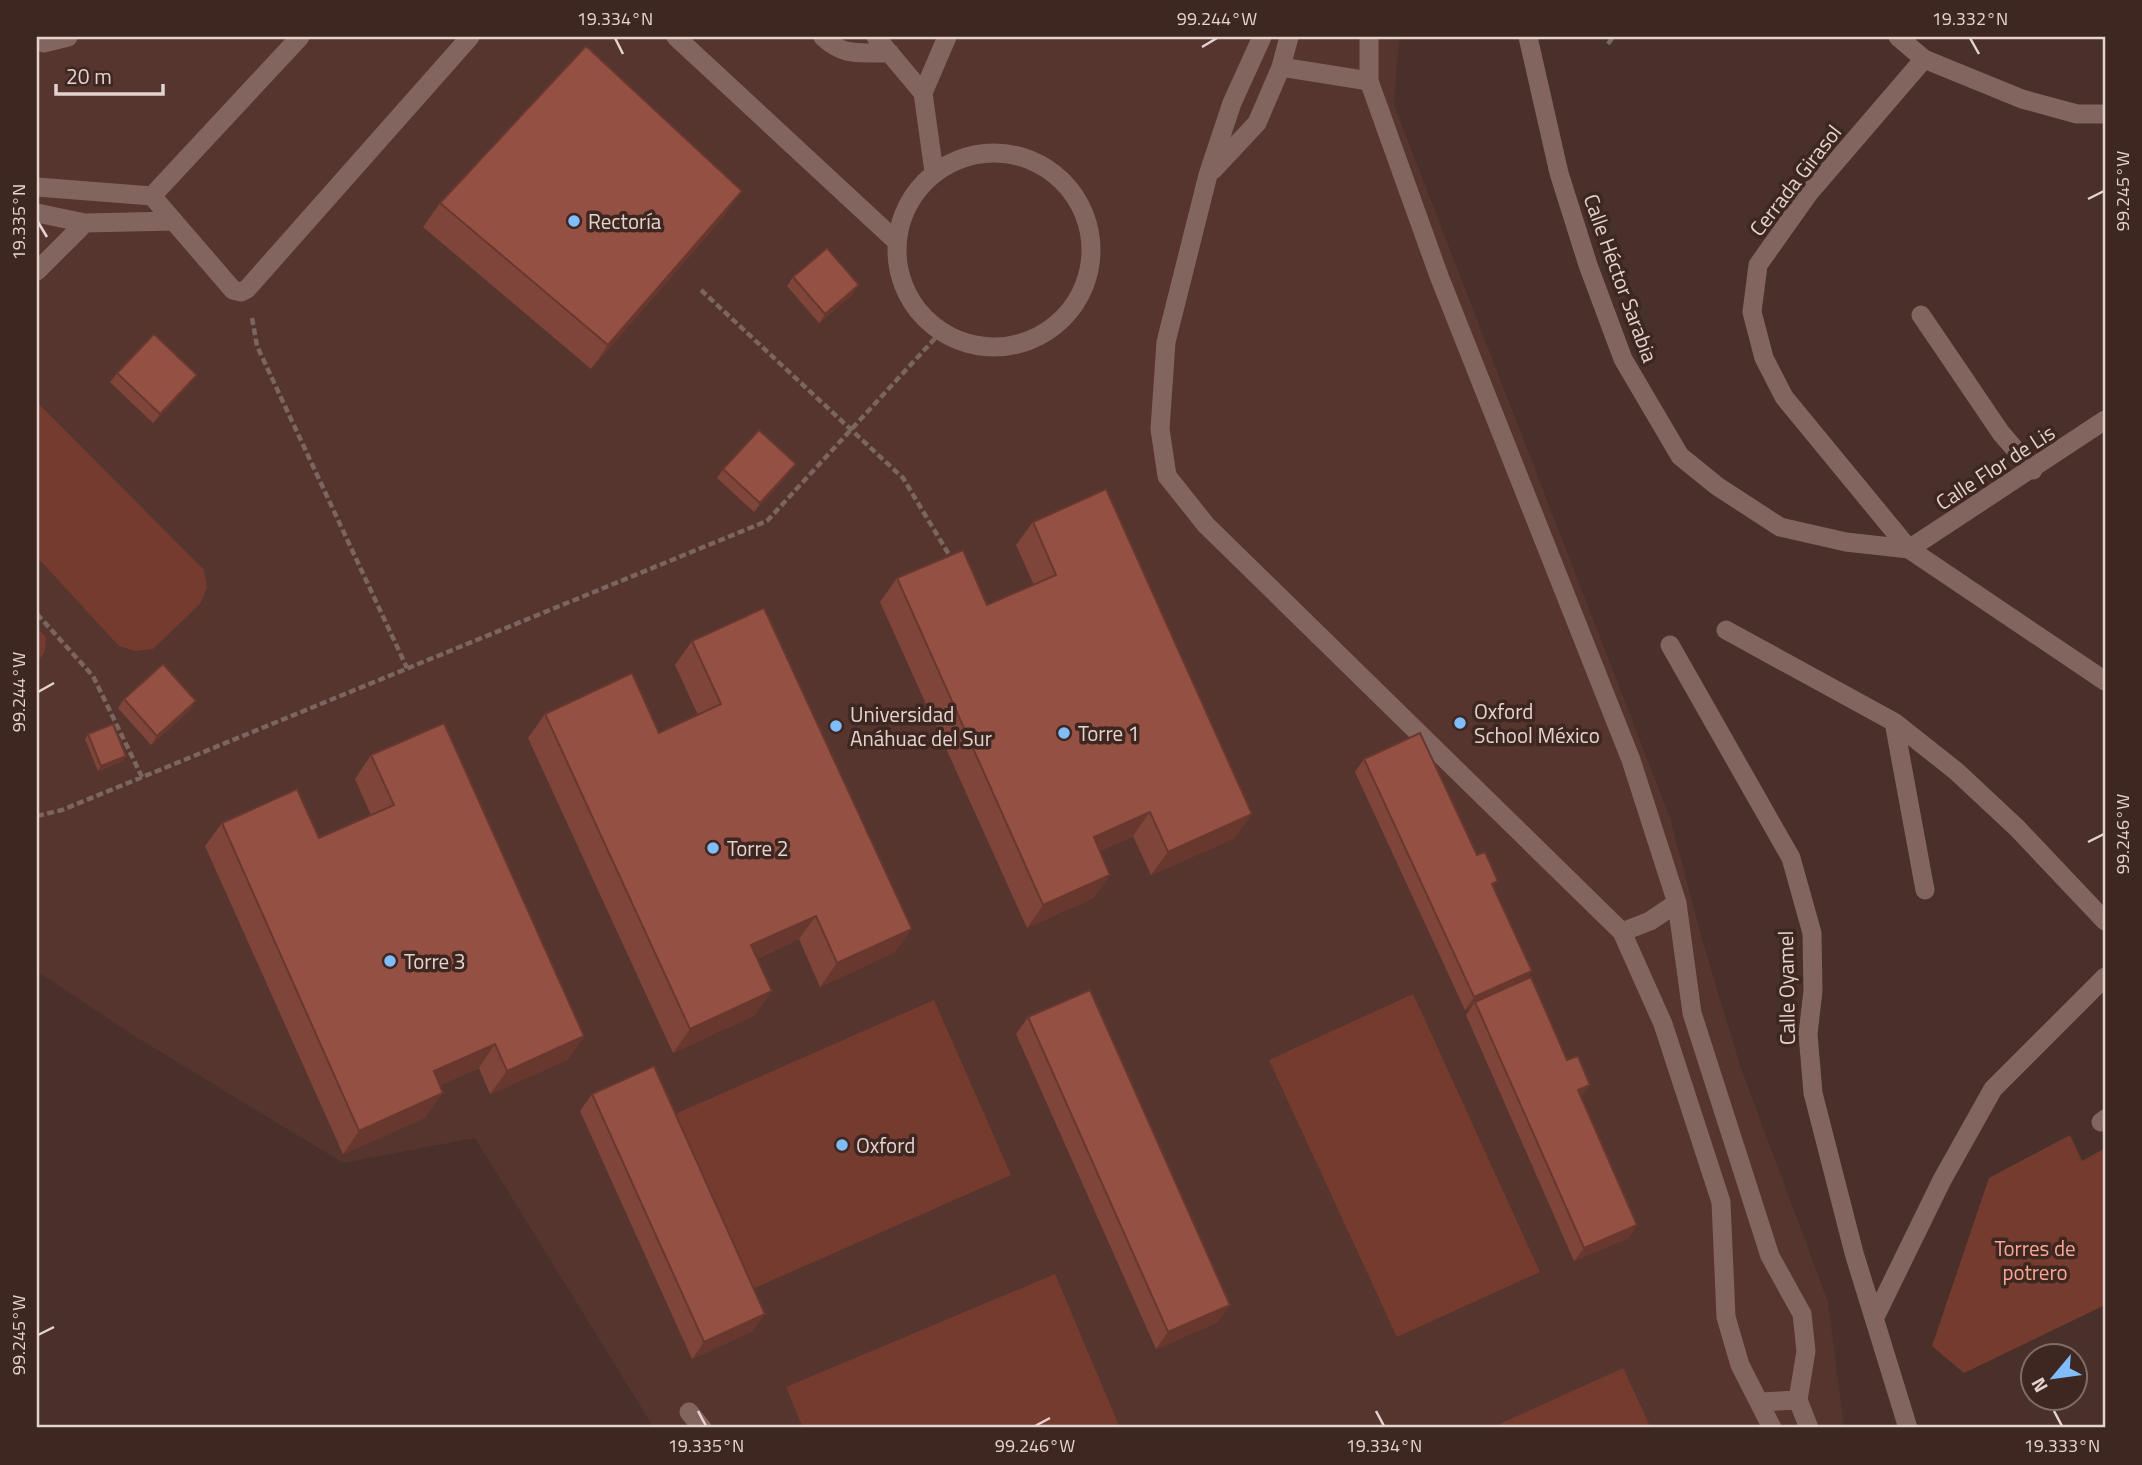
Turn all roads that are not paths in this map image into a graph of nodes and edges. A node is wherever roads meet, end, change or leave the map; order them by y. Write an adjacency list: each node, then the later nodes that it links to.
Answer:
1 (68, 37): 12 (street)
2 (470, 37): 27 (street)
3 (676, 37): 29 (street)
4 (824, 37): 14 (street)
5 (876, 37): 14 (street)
6 (947, 37): 18 (street)
7 (1262, 37): 19 (street)
8 (1289, 37): 16 (street)
9 (1369, 37): 17 (street)
10 (1528, 37): 34 (street, Calle Héctor Sarabia)
11 (1898, 37): 15 (street)
12 (37, 39)
13 (289, 40): 25 (street)
14 (890, 53): 18 (street)
15 (1924, 59): 20 (street); 34 (street, Cerrada Girasol)
16 (1281, 67): 17 (street); 21 (street)
17 (1369, 81): 40 (street)
18 (923, 93): 22 (street)
19 (1232, 103): 21 (street); 23 (street)
20 (2105, 114)
21 (1257, 123): 23 (street)
22 (934, 172): 29 (street); 29 (street)
23 (1208, 175): 42 (street)
24 (37, 187): 25 (street)
25 (152, 196): 27 (street)
26 (37, 213): 28 (street)
27 (174, 221): 28 (street)
28 (85, 223): 30 (street)
29 (895, 240)
30 (37, 271)
31 (1922, 315): 33 (street)
32 (2105, 420): 33 (street, Calle Flor de Lis)
33 (2033, 470): 34 (street, Calle Flor de Lis)
34 (1909, 550): 37 (street, Calle Héctor Sarabia)
35 (1727, 631): 38 (street)
36 (1670, 645): 44 (street, Calle Oyamel)
37 (2105, 681)
38 (1894, 722): 39 (street); 41 (street)
39 (1925, 890)
40 (1677, 903): 42 (street); 45 (street)
41 (2105, 921)
42 (1622, 932): 46 (street)
43 (2105, 977): 44 (street)
44 (1876, 1315): 51 (street, Calle Oyamel)
45 (1798, 1399): 46 (street); 50 (street)
46 (1760, 1402): 49 (street)
47 (689, 1412): 48 (street)
48 (702, 1428)
49 (1772, 1428)
50 (1809, 1428)
51 (1908, 1428)

